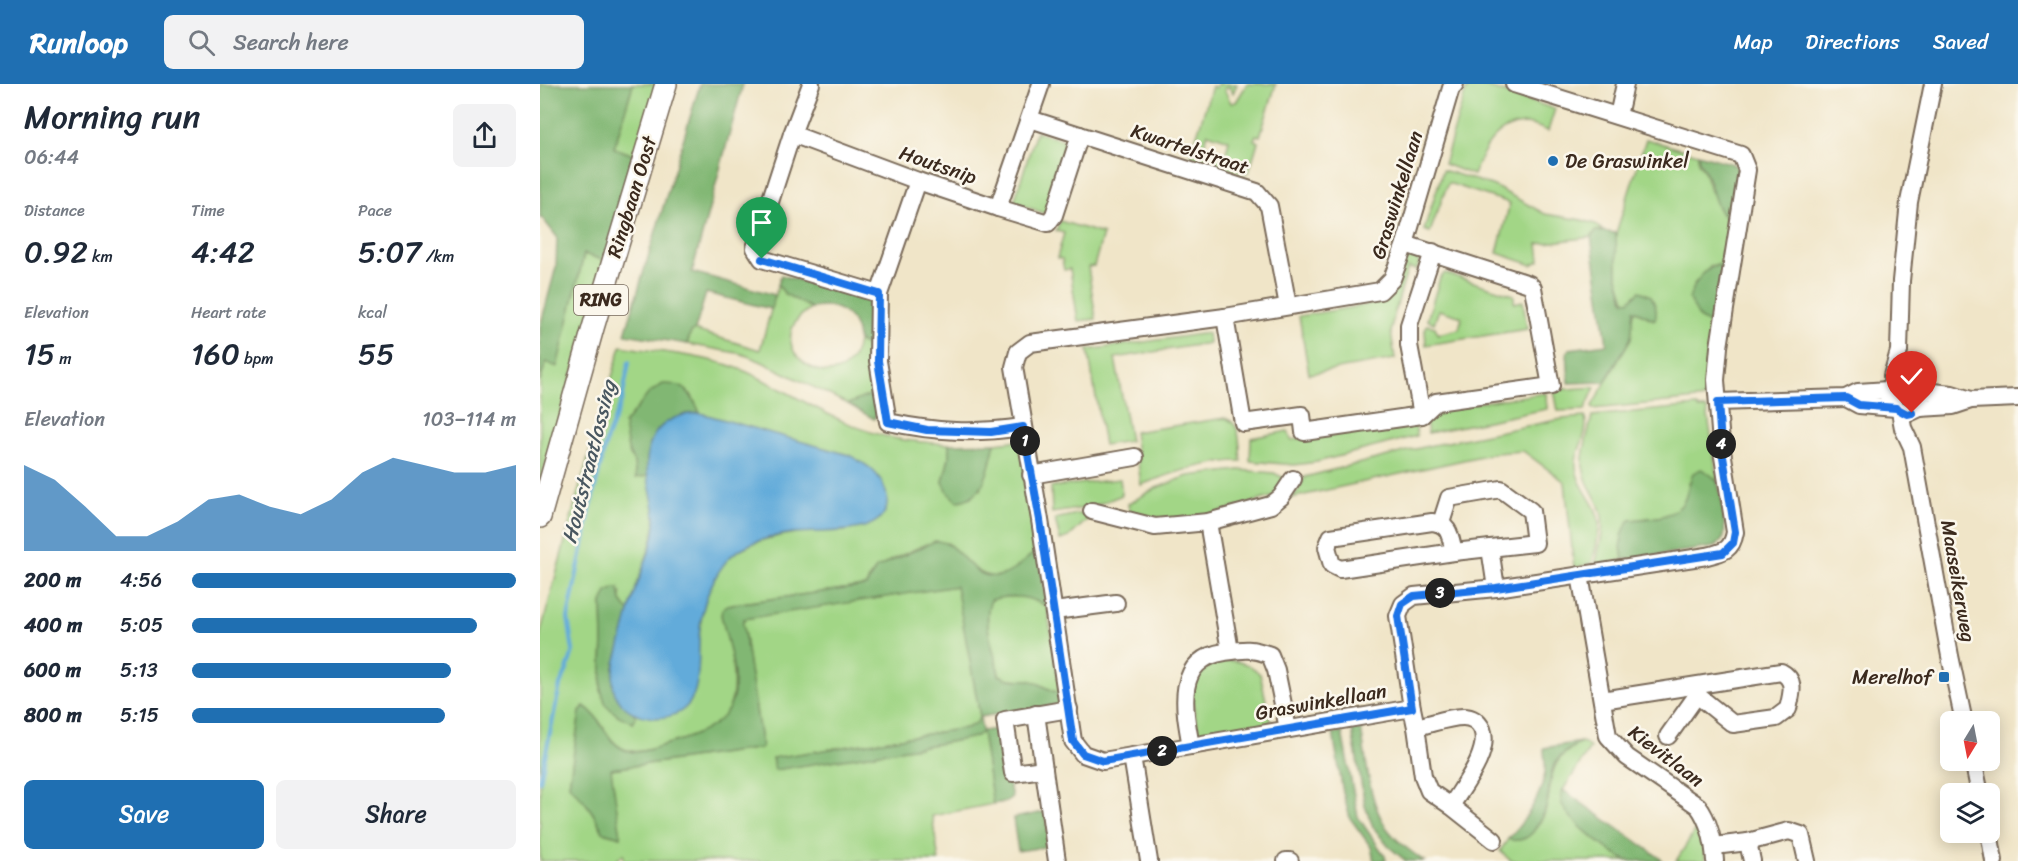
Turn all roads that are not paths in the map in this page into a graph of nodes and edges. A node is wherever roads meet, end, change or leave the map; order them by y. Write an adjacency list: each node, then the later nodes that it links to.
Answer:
1 (666, 84): 31 (main road, Ringbaan Oost / RING)
2 (811, 84): 10 (street)
3 (1041, 84): 9 (street)
4 (1455, 84): 14 (street, Graswinkellaan)
5 (1514, 84): 8 (street, Graswinkellaan)
6 (1625, 84): 8 (street)
7 (1933, 84): 19 (street)
8 (1618, 117): 23 (street, Graswinkellaan)
9 (1030, 119): 11 (street, Kwartelstraat); 13 (street)
10 (792, 134): 12 (street, Houtsnip); 16 (street)
11 (1080, 135): 13 (street, Houtsnip); 17 (street, Kwartelstraat)
12 (918, 181): 13 (street, Houtsnip); 16 (street)
13 (998, 208)
14 (1405, 244): 15 (street); 17 (street, Graswinkellaan)
15 (1433, 252): 25 (street); 25 (street)
16 (879, 294): 26 (street)
17 (1288, 306): 18 (street, Graswinkellaan)
18 (1225, 317): 25 (street); 26 (street, Graswinkellaan)
19 (1901, 387): 20 (street); 22 (street); 24 (street); 24 (street)
20 (1846, 398): 23 (street); 24 (street)
21 (2018, 398): 22 (street)
22 (1971, 400): 24 (street)
23 (1718, 402): 36 (street, Graswinkellaan)
24 (1908, 410): 45 (street, Maaseikerweg)
25 (1422, 415)
26 (1023, 427): 28 (street, Graswinkellaan)
27 (1135, 457): 28 (street)
28 (1031, 475): 39 (street, Graswinkellaan)
29 (1293, 479): 32 (street)
30 (1092, 511): 32 (street)
31 (540, 518)
32 (1208, 522): 40 (street)
33 (1441, 523): 34 (street); 35 (street); 35 (street)
34 (1490, 548): 35 (street); 37 (street)
35 (1454, 552)
36 (1580, 575): 37 (street, Graswinkellaan); 42 (street, Kievitlaan)
37 (1496, 588): 43 (street, Graswinkellaan)
38 (1116, 603): 39 (street)
39 (1054, 611): 44 (street, Graswinkellaan)
40 (1230, 651): 48 (street); 50 (street)
41 (1696, 690): 41 (street); 42 (street); 49 (street)
42 (1602, 700): 57 (street, Kievitlaan)
43 (1412, 708): 47 (street); 48 (street, Graswinkellaan)
44 (1069, 709): 46 (street); 51 (street, Graswinkellaan)
45 (1962, 711)
46 (1036, 714): 52 (street); 52 (street)
47 (1416, 727): 53 (street); 53 (street)
48 (1288, 729): 50 (street, Graswinkellaan)
49 (1668, 736)
50 (1191, 746): 51 (street, Graswinkellaan)
51 (1132, 756): 59 (street)
52 (1044, 769): 58 (street)
53 (1451, 806): 54 (street)
54 (1494, 840)
55 (1748, 842): 57 (street); 60 (street); 61 (street)
56 (1991, 843): 62 (street)
57 (1714, 853)
58 (1057, 861)
59 (1149, 861)
60 (1752, 861)
61 (1807, 861)
62 (1995, 861)

